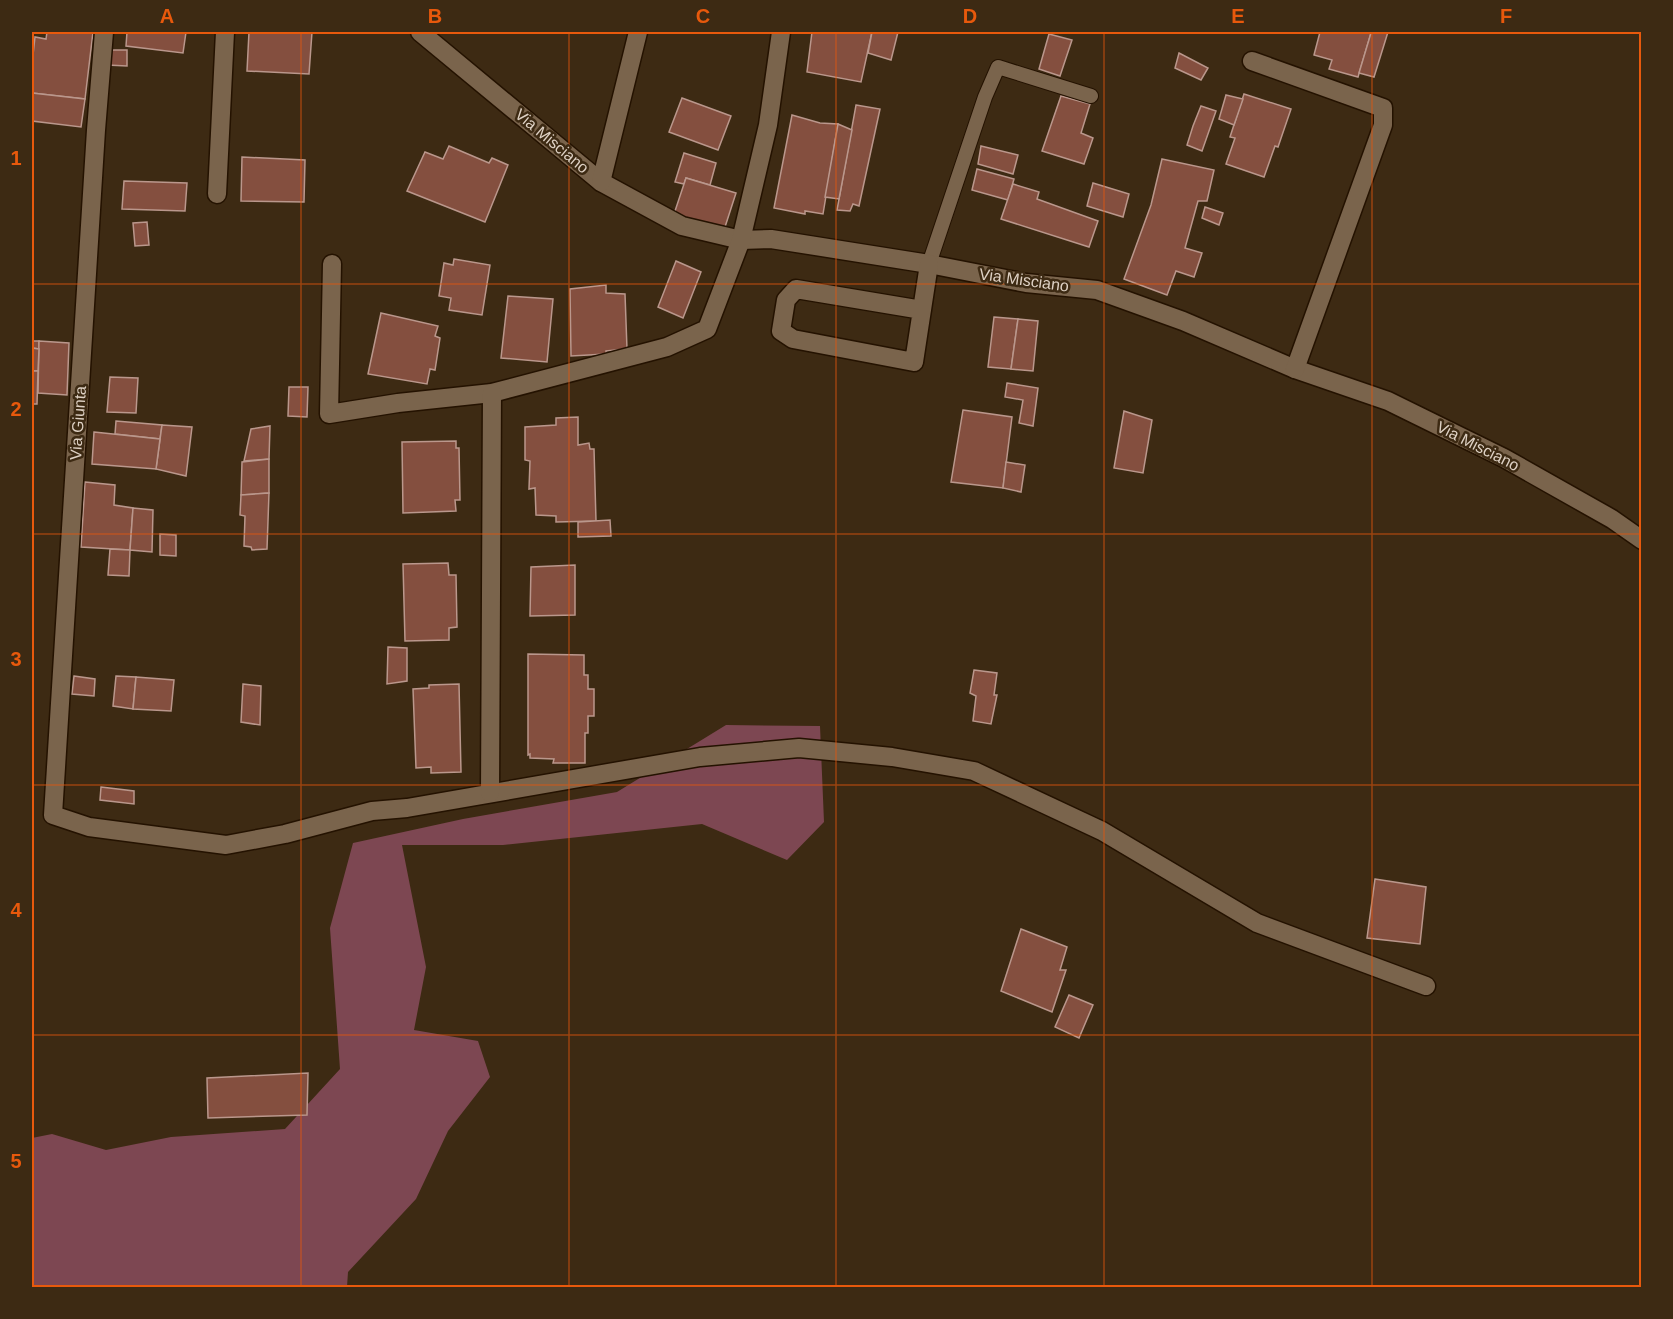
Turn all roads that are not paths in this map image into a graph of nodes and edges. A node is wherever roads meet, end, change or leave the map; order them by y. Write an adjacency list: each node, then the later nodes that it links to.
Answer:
1 (104, 32): 17 (street, Via Giunta)
2 (225, 32): 9 (street)
3 (420, 32): 8 (street, Via Misciano)
4 (638, 32): 8 (street)
5 (781, 32): 10 (street)
6 (1252, 61): 14 (street)
7 (1091, 96): 12 (lane)
8 (601, 182): 10 (street, Via Misciano)
9 (218, 194)
10 (741, 240): 12 (street, Via Misciano); 15 (street)
11 (332, 264): 15 (street)
12 (929, 264): 13 (street); 14 (street, Via Misciano)
13 (922, 310): 13 (street)
14 (1295, 369): 16 (street, Via Misciano)
15 (492, 393): 17 (street)
16 (1641, 540)
17 (490, 793): 18 (street)
18 (1426, 986)

